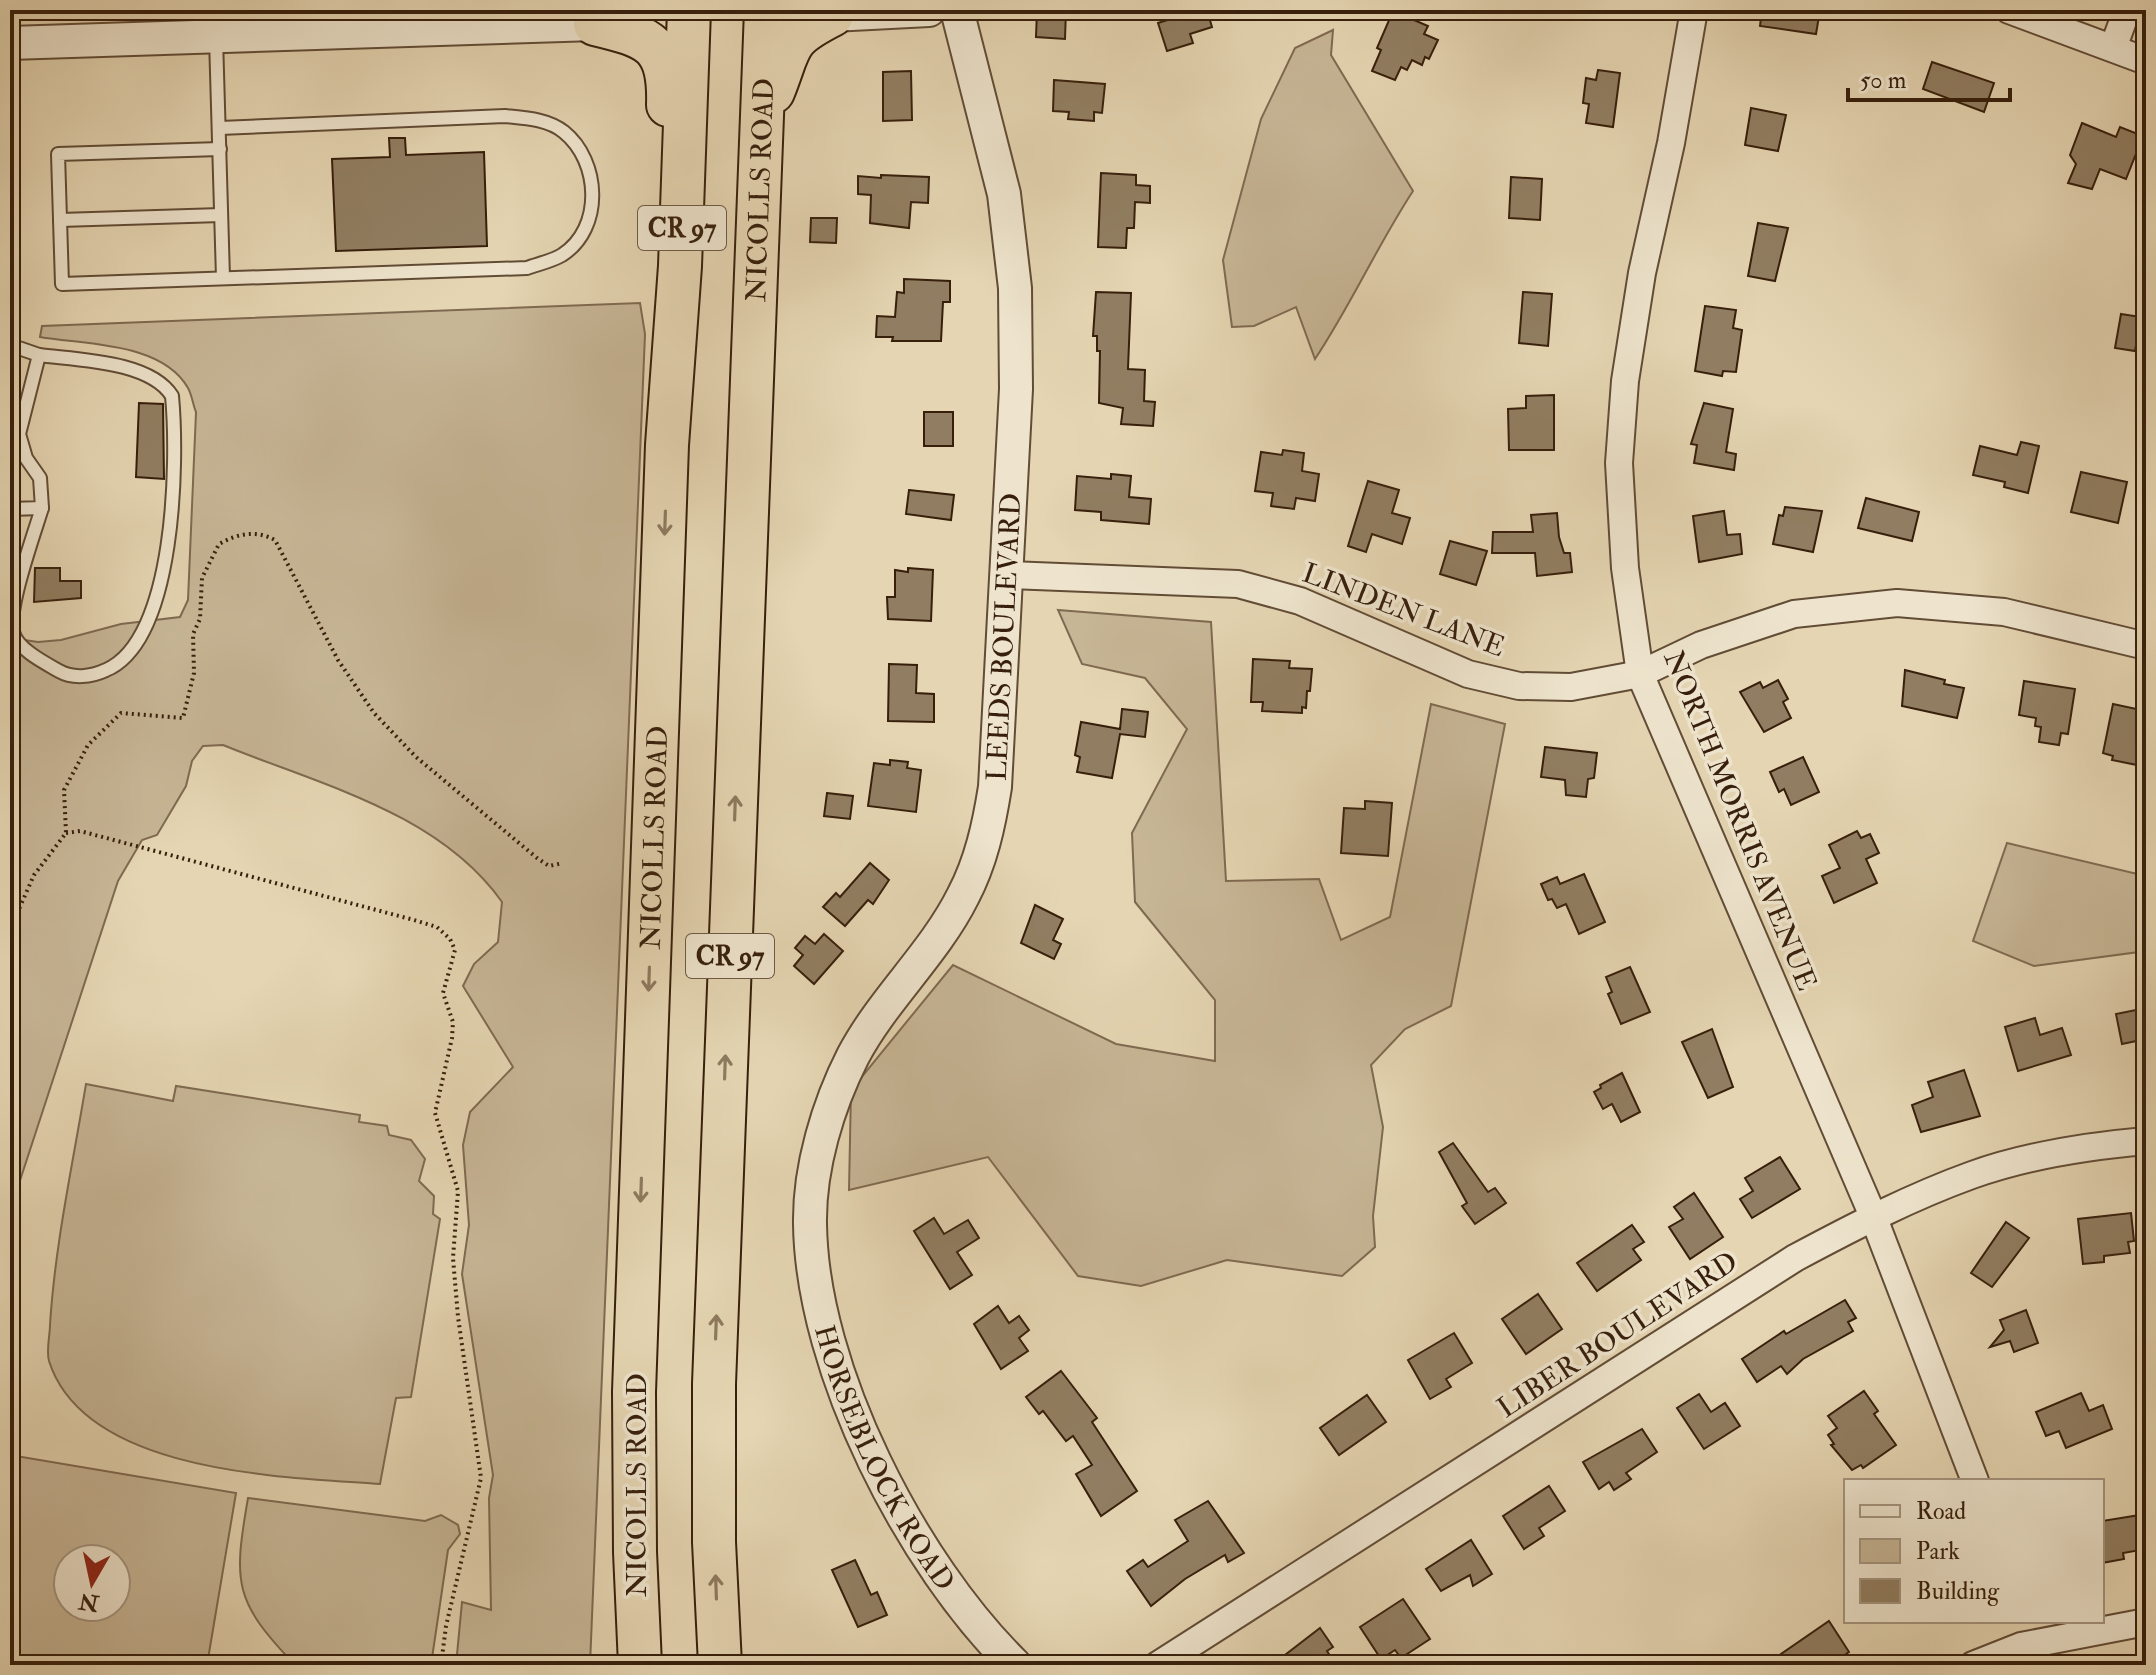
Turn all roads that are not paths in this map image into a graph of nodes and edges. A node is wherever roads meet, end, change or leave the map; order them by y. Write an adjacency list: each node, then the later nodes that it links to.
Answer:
1 (642, 10): 11 (highway)
2 (689, 10): 24 (highway, NICOLLS ROAD / CR 97)
3 (766, 10): 16 (highway, NICOLLS ROAD / CR 97)
4 (929, 10): 9 (street)
5 (957, 10): 27 (street, LEEDS BOULEVARD)
6 (1694, 10): 29 (street, NORTH MORRIS AVENUE)
7 (2009, 10): 14 (street)
8 (2127, 10): 14 (street)
9 (828, 13): 16 (highway)
10 (317, 23): 11 (street); 12 (street)
11 (595, 24): 24 (highway)
12 (216, 38): 13 (street); 17 (lane)
13 (10, 43)
14 (2113, 48): 15 (street)
15 (2146, 61)
16 (761, 115): 37 (highway, NICOLLS ROAD / CR 97, one-way to 16)
17 (220, 128): 18 (lane); 21 (lane)
18 (220, 149): 19 (lane); 20 (lane)
19 (221, 215): 20 (lane); 21 (lane)
20 (60, 220): 21 (lane)
21 (223, 278)
22 (10, 345): 23 (lane)
23 (39, 355): 25 (lane); 25 (lane)
24 (667, 445): 36 (highway, NICOLLS ROAD / CR 97, one-way to 36)
25 (42, 508): 26 (lane)
26 (10, 509)
27 (1007, 575): 29 (street, LINDEN LANE); 32 (street, LEEDS BOULEVARD)
28 (2146, 646): 29 (street, LINDEN LANE)
29 (1640, 674): 31 (street, NORTH MORRIS AVENUE)
30 (2146, 1141): 31 (street, LIBER BOULEVARD)
31 (1873, 1216): 33 (street, NORTH MORRIS AVENUE); 39 (street, LIBER BOULEVARD)
32 (810, 1223): 38 (street, HORSEBLOCK ROAD)
33 (1974, 1479)
34 (2146, 1622): 35 (street)
35 (2019, 1644): 40 (street)
36 (640, 1665)
37 (720, 1665)
38 (1015, 1665)
39 (1158, 1665)
40 (1973, 1665)

